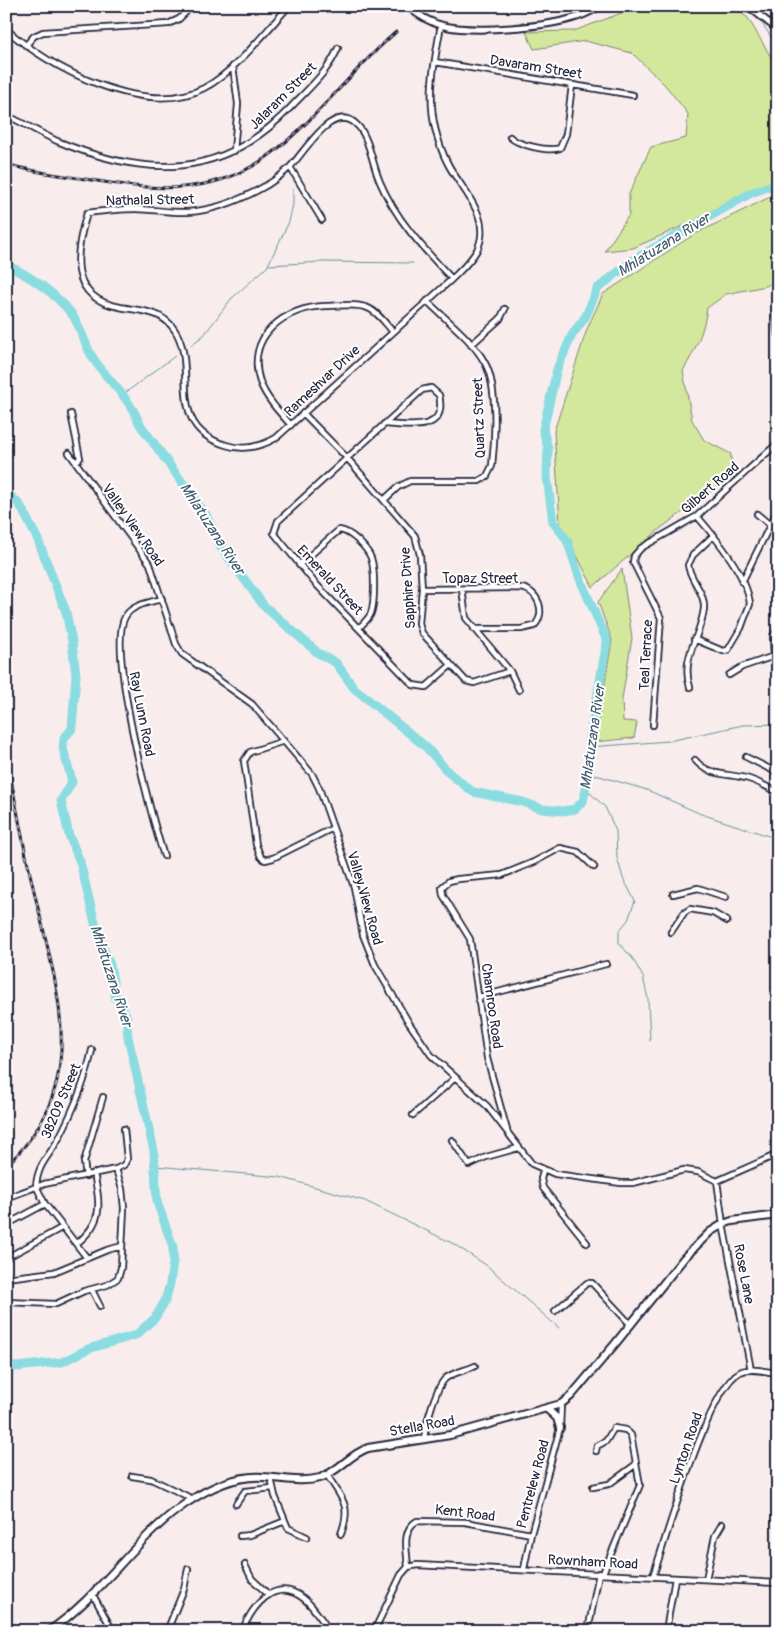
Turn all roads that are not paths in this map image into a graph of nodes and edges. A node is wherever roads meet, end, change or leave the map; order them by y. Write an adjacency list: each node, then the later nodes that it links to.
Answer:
1 (192, 6): 9 (street)
2 (289, 6): 12 (street)
3 (407, 6): 6 (street)
4 (601, 6): 6 (street)
5 (748, 6): 8 (street)
6 (442, 25): 11 (street, Rameshvar Drive)
7 (6, 29): 9 (street)
8 (778, 30)
9 (27, 44): 12 (street)
10 (338, 48): 17 (street, Jalaram Street)
11 (435, 62): 13 (street, Davaram Street); 21 (street, Rameshvar Drive)
12 (233, 66): 17 (street)
13 (572, 85): 14 (street, Davaram Street); 16 (street)
14 (633, 95)
15 (6, 115): 17 (street, Jalaram Street)
16 (510, 137)
17 (234, 151)
18 (290, 167): 19 (street, Nathalal Street); 20 (street); 21 (street, Nathalal Street)
19 (86, 213): 31 (street, Rameshvar Drive)
20 (322, 220)
21 (452, 279): 22 (street, Rameshvar Drive)
22 (427, 301): 25 (street, Rameshvar Drive); 27 (street, Quartz Street)
23 (778, 302): 26 (street)
24 (504, 309): 27 (street)
25 (392, 332): 28 (street, Rameshvar Drive); 31 (street)
26 (778, 334)
27 (471, 345): 36 (street, Quartz Street)
28 (304, 413): 31 (street, Rameshvar Drive); 34 (street, Sapphire Drive)
29 (71, 414): 35 (street)
30 (384, 424): 30 (street, Emerald Street); 34 (street, Emerald Street)
31 (291, 425)
32 (778, 443): 39 (street, Gilbert Road)
33 (69, 453): 35 (street, Valley View Road)
34 (347, 458): 36 (street, Sapphire Drive); 43 (street, Emerald Street)
35 (76, 462): 47 (street, Valley View Road)
36 (384, 500): 45 (street, Sapphire Drive)
37 (778, 509): 40 (street)
38 (757, 514): 40 (street)
39 (697, 516): 41 (street); 42 (street, Gilbert Road)
40 (770, 525): 44 (street)
41 (714, 535): 44 (street); 51 (street)
42 (633, 562): 57 (street, Teal Terrace)
43 (299, 565): 48 (street, Emerald Street); 48 (street)
44 (742, 582): 51 (street)
45 (422, 589): 46 (street, Topaz Street); 52 (street, Sapphire Drive)
46 (462, 589): 49 (street); 49 (street, Topaz Street)
47 (162, 599): 58 (street, Valley View Road); 64 (street, Ray Lunn Road)
48 (359, 628): 52 (street, Emerald Street)
49 (474, 629): 53 (street)
50 (778, 629): 54 (street)
51 (694, 639): 55 (street)
52 (451, 665): 53 (street, Sapphire Drive)
53 (510, 671): 56 (street)
54 (729, 675)
55 (690, 687)
56 (519, 690)
57 (653, 725)
58 (284, 741): 63 (street, Valley View Road); 63 (street)
59 (746, 757): 61 (street)
60 (695, 760): 62 (street)
61 (778, 772)
62 (778, 792)
63 (332, 828): 73 (street, Valley View Road)
64 (164, 856)
65 (594, 867): 71 (street, Chamroo Road)
66 (673, 894): 67 (street)
67 (726, 897)
68 (727, 921): 69 (street)
69 (671, 932)
70 (606, 964): 71 (street)
71 (479, 997): 77 (street, Chamroo Road)
72 (92, 1050): 86 (street, 38209 Street)
73 (455, 1078): 75 (street); 77 (street, Valley View Road)
74 (103, 1097): 84 (street)
75 (414, 1115)
76 (124, 1129): 81 (street)
77 (509, 1134): 79 (street, Valley View Road)
78 (452, 1140): 79 (street)
79 (518, 1148): 82 (street, Valley View Road)
80 (778, 1154): 85 (street)
81 (116, 1169): 83 (street); 95 (street)
82 (543, 1170): 85 (street, Valley View Road); 93 (street)
83 (94, 1174): 84 (street); 94 (street)
84 (86, 1176): 86 (street)
85 (717, 1181): 90 (street, Rose Lane)
86 (36, 1186): 87 (street); 88 (street)
87 (6, 1198)
88 (45, 1204): 91 (street); 92 (street)
89 (778, 1215): 90 (main road, Stella Road)
90 (723, 1224): 103 (main road, Stella Road); 105 (street, Rose Lane)
91 (6, 1225)
92 (63, 1227): 94 (street); 96 (street)
93 (587, 1243)
94 (76, 1244): 97 (street)
95 (122, 1246): 97 (street); 99 (street)
96 (6, 1258)
97 (87, 1258): 98 (street)
98 (6, 1278)
99 (92, 1290): 100 (street); 101 (street)
100 (6, 1302)
101 (100, 1306)
102 (554, 1311): 103 (street)
103 (631, 1325): 107 (main road, Stella Road)
104 (476, 1366): 110 (street)
105 (751, 1370): 106 (street); 131 (street, Lynton Road)
106 (778, 1373)
107 (560, 1404): 108 (main road, Stella Road); 109 (street, Pentrelew Road)
108 (547, 1410): 109 (main road); 110 (main road, Stella Road)
109 (560, 1428): 123 (street, Pentrelew Road)
110 (424, 1440): 113 (main road, Stella Road)
111 (596, 1451): 112 (street)
112 (635, 1465): 116 (street); 130 (street)
113 (326, 1475): 115 (main road, Stella Road); 122 (street)
114 (132, 1476): 118 (street)
115 (271, 1478): 117 (street); 118 (main road, Stella Road)
116 (593, 1486)
117 (273, 1488): 119 (street); 120 (street)
118 (193, 1498): 135 (main road, Stella Road)
119 (236, 1504)
120 (285, 1522): 124 (street); 125 (street)
121 (722, 1524): 133 (street)
122 (342, 1534)
123 (531, 1534): 127 (street, Kent Road); 129 (street, Pentrelew Road)
124 (240, 1536)
125 (307, 1538)
126 (245, 1565): 136 (street)
127 (408, 1567): 129 (street, Rownham Road); 142 (street)
128 (188, 1569): 139 (street)
129 (524, 1569): 130 (street, Rownham Road)
130 (601, 1573): 131 (street, Rownham Road); 143 (street)
131 (653, 1576): 132 (street, Rownham Road)
132 (675, 1578): 133 (street, Rownham Road); 144 (street)
133 (706, 1579): 134 (street, Rownham Road)
134 (778, 1583)
135 (93, 1595): 137 (main road, Stella Road); 138 (street)
136 (269, 1595): 140 (street); 141 (street)
137 (49, 1631)
138 (112, 1631)
139 (167, 1631)
140 (242, 1631)
141 (330, 1631)
142 (374, 1631)
143 (588, 1631)
144 (666, 1631)

